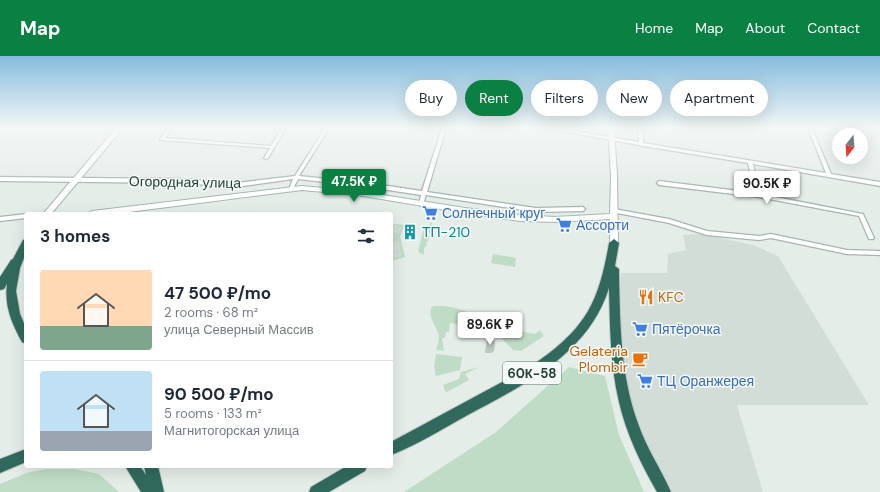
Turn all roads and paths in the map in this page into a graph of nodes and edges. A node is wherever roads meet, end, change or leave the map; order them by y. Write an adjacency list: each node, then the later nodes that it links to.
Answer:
1 (103, 148): 13 (street)
2 (271, 148): 8 (street)
3 (314, 148): 11 (street)
4 (438, 148): 17 (street)
5 (612, 148): 23 (street)
6 (661, 148): 9 (street)
7 (818, 148): 10 (street)
8 (266, 158)
9 (750, 163): 10 (street); 18 (street)
10 (829, 176): 15 (street)
11 (296, 177): 13 (street, Огородная улица); 16 (street); 17 (street, Огородная улица)
12 (0, 179): 13 (street, Огородная улица)
13 (76, 180): 21 (street)
14 (659, 183): 18 (street)
15 (880, 184)
16 (291, 189): 19 (street); 22 (street)
17 (424, 194): 19 (street); 20 (street, Огородная улица)
18 (758, 195): 26 (street)
19 (421, 204): 23 (street)
20 (583, 209)
21 (49, 212)
22 (108, 212)
23 (614, 213): 27 (street); 30 (street)
24 (24, 216): 25 (street)
25 (0, 219)
26 (871, 238)
27 (614, 243): 33 (highway, 60К-58); 42 (highway)
28 (24, 246): 31 (highway)
29 (24, 248): 32 (highway)
30 (880, 253)
31 (0, 286)
32 (24, 335)
33 (393, 448)
34 (24, 455): 35 (highway)
35 (0, 466)
36 (133, 468): 39 (highway)
37 (151, 468): 40 (highway)
38 (357, 468): 41 (highway)
39 (148, 492)
40 (157, 492)
41 (316, 492)
42 (664, 492)

